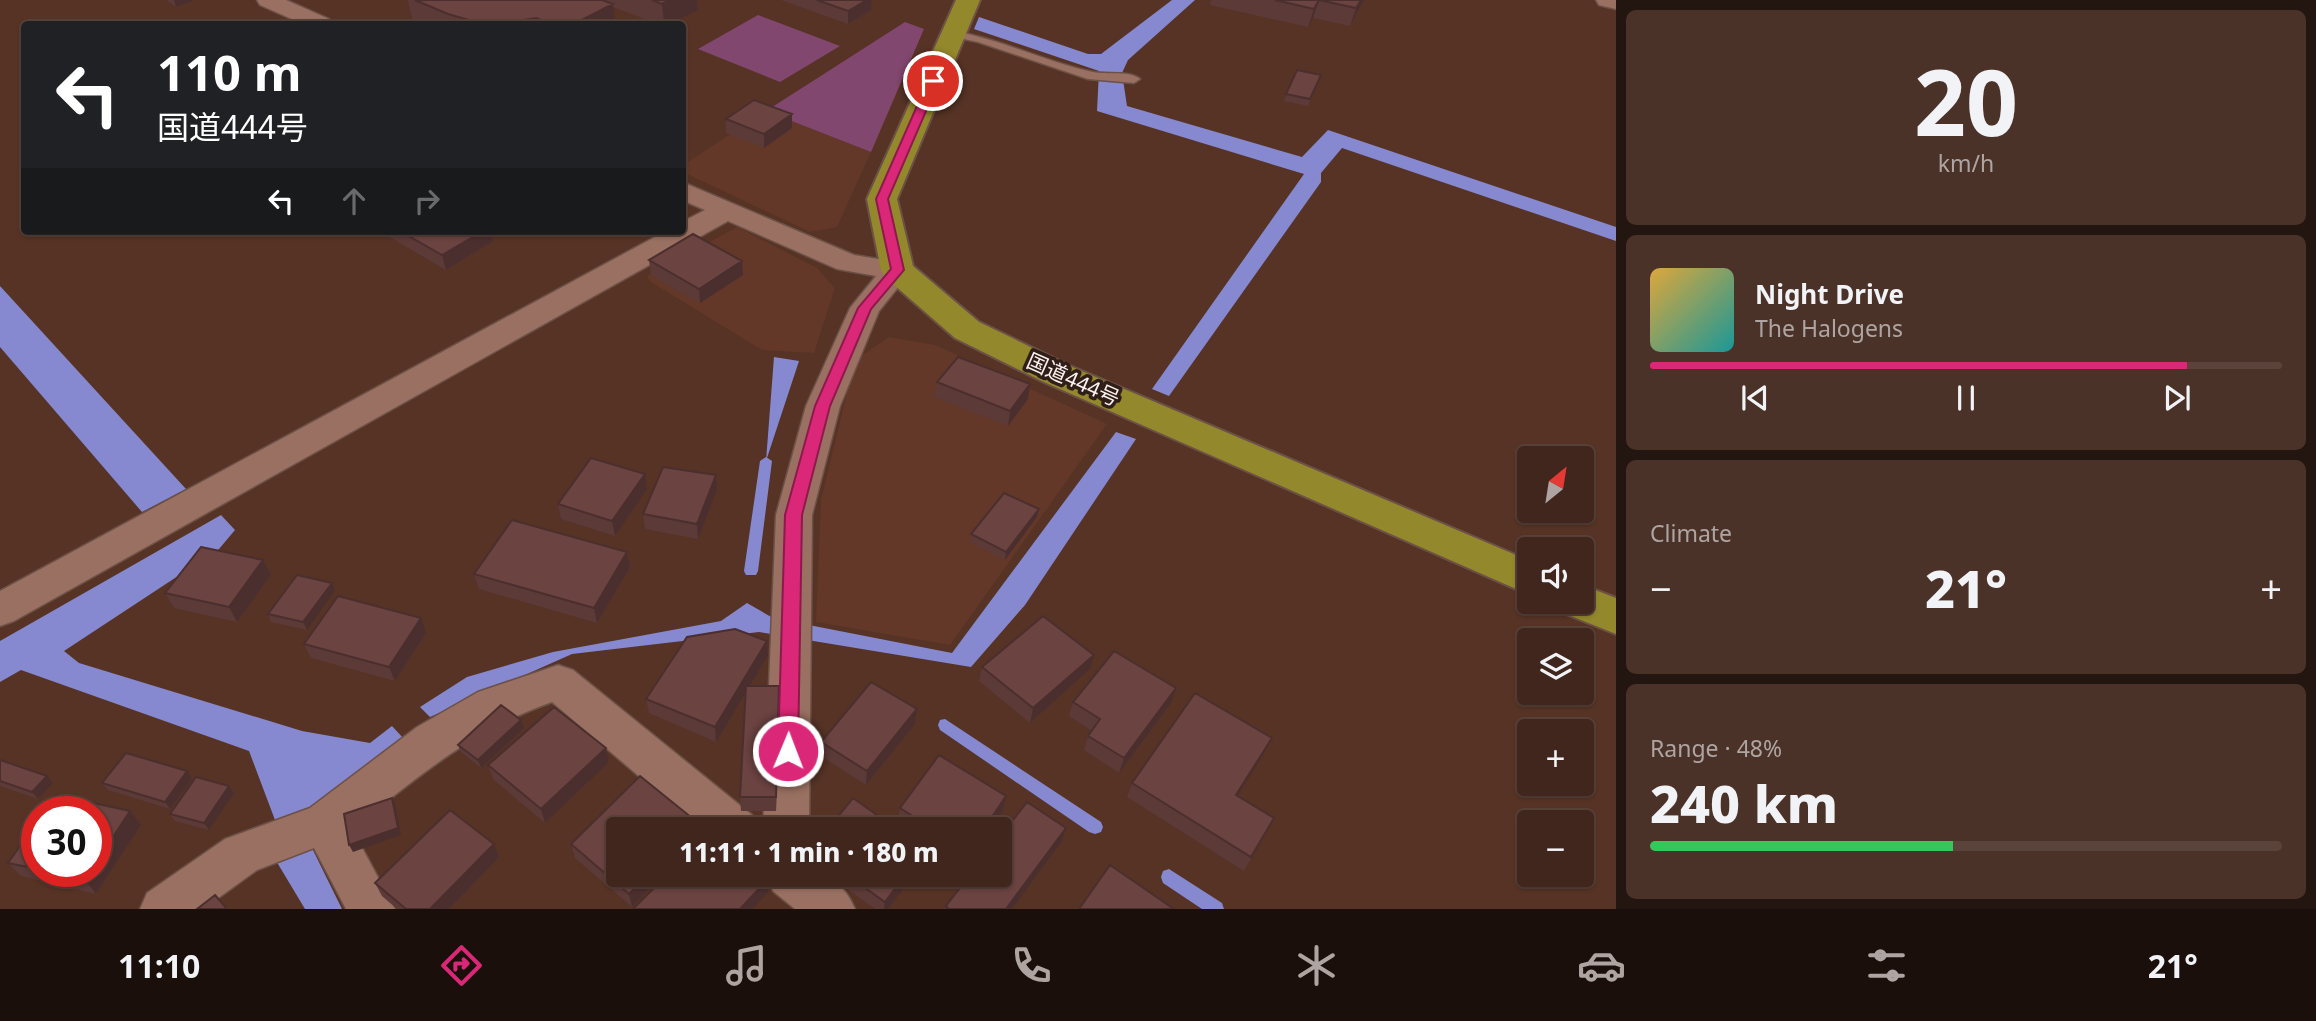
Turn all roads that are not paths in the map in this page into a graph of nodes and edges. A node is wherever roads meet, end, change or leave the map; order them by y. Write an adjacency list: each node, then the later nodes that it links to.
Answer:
1 (268, 0): 5 (street)
2 (968, 0): 6 (highway)
3 (1607, 0): 4 (street)
4 (1616, 2)
5 (314, 21)
6 (953, 34): 7 (lane); 12 (highway)
7 (1134, 79)
8 (686, 192): 9 (street)
9 (726, 210): 10 (street); 12 (street)
10 (686, 232)
11 (681, 235): 15 (street)
12 (897, 270): 13 (highway, 国道444号); 18 (street)
13 (1517, 573)
14 (1594, 608): 16 (highway)
15 (0, 610)
16 (1616, 617)
17 (720, 817): 19 (street)
18 (786, 817)
19 (325, 823): 21 (street); 22 (street)
20 (804, 887): 23 (street)
21 (164, 909)
22 (371, 909)
23 (831, 909)

